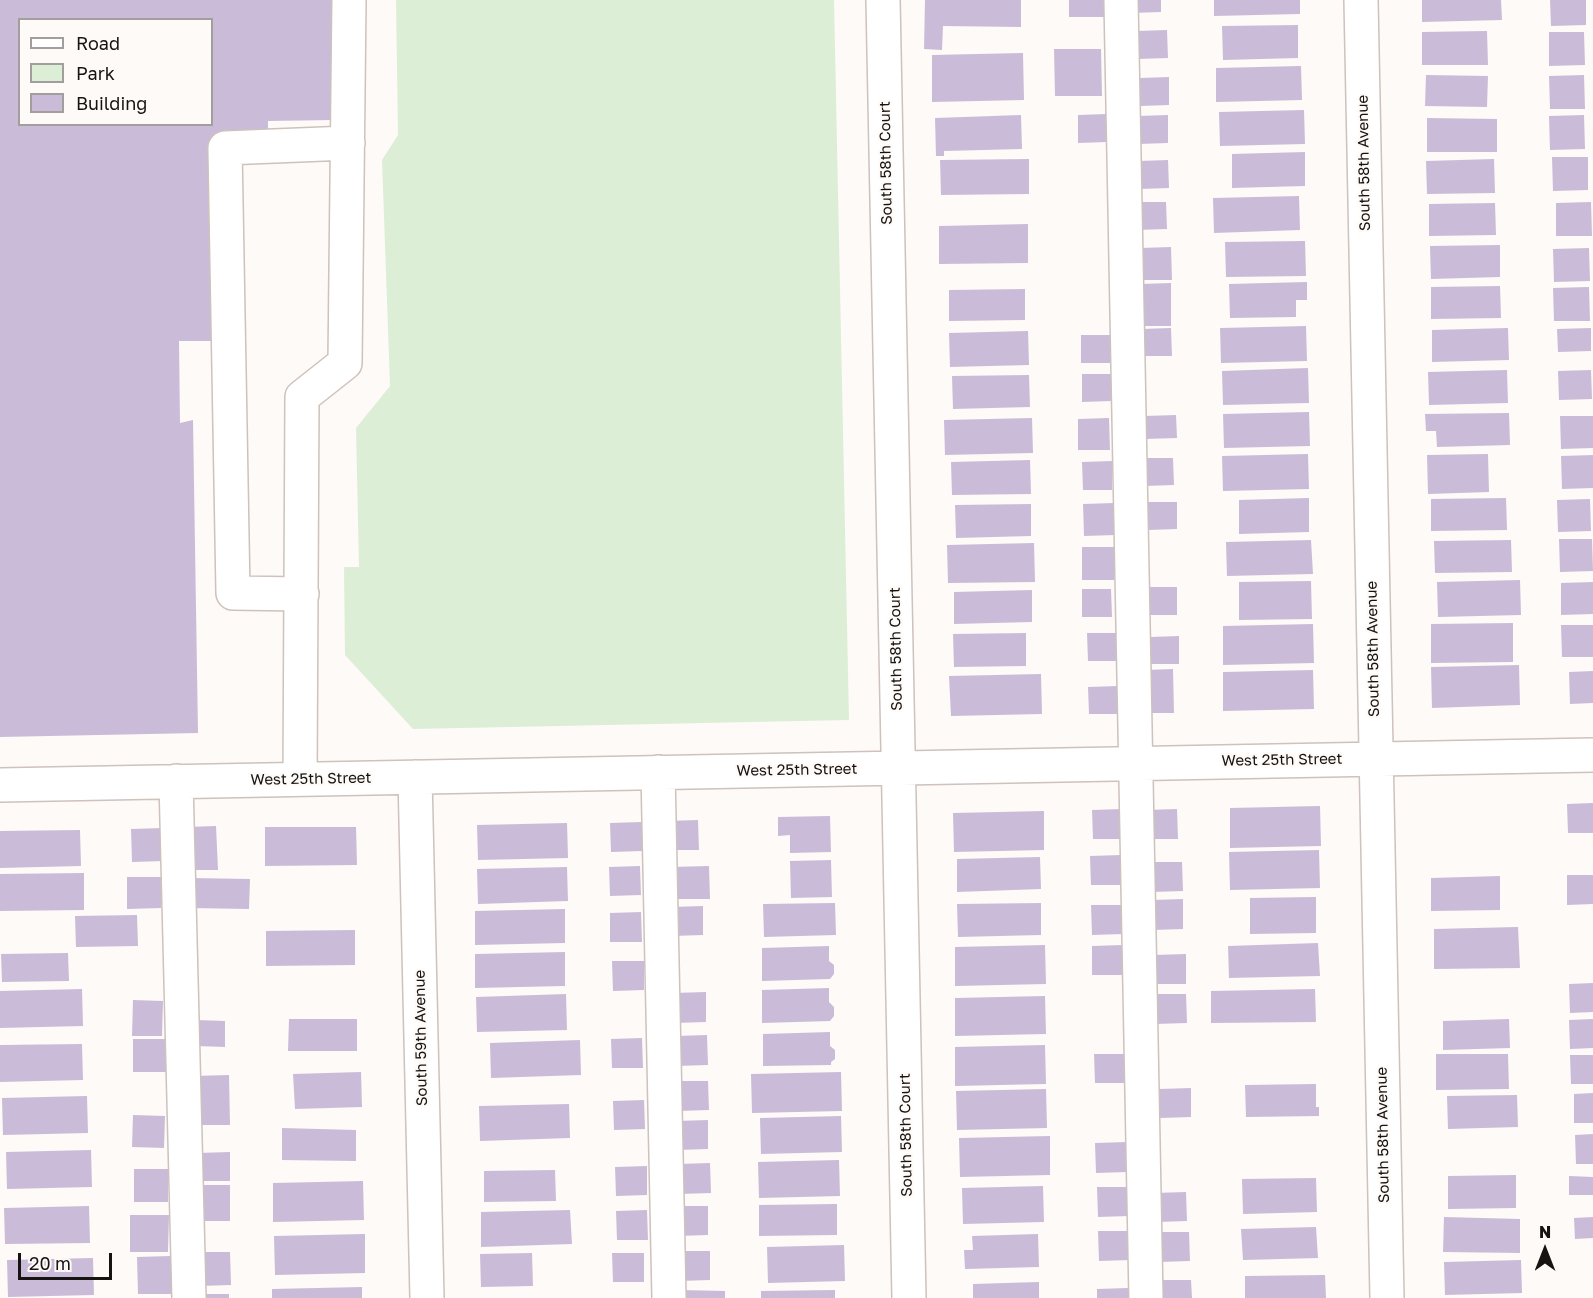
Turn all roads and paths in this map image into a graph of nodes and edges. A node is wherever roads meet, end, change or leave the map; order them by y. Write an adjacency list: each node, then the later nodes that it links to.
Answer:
1 (349, 0): 5 (street)
2 (883, 0): 10 (street, South 58th Court)
3 (1121, 0): 9 (street)
4 (1360, 0): 8 (street, South 58th Avenue)
5 (348, 143): 6 (street); 6 (street)
6 (302, 594): 13 (street)
7 (1593, 754): 8 (street, West 25th Street)
8 (1376, 759): 9 (street, West 25th Street); 21 (street, South 58th Avenue)
9 (1136, 764): 10 (street, West 25th Street); 20 (street)
10 (898, 768): 11 (street, West 25th Street); 19 (street, South 58th Court)
11 (658, 772): 12 (street, West 25th Street); 18 (street)
12 (415, 777): 13 (street, West 25th Street); 17 (street, South 59th Avenue)
13 (300, 779): 14 (street, West 25th Street)
14 (176, 781): 15 (street, West 25th Street); 16 (street)
15 (0, 785)
16 (189, 1298)
17 (427, 1298)
18 (669, 1298)
19 (909, 1298)
20 (1146, 1298)
21 (1387, 1298)

